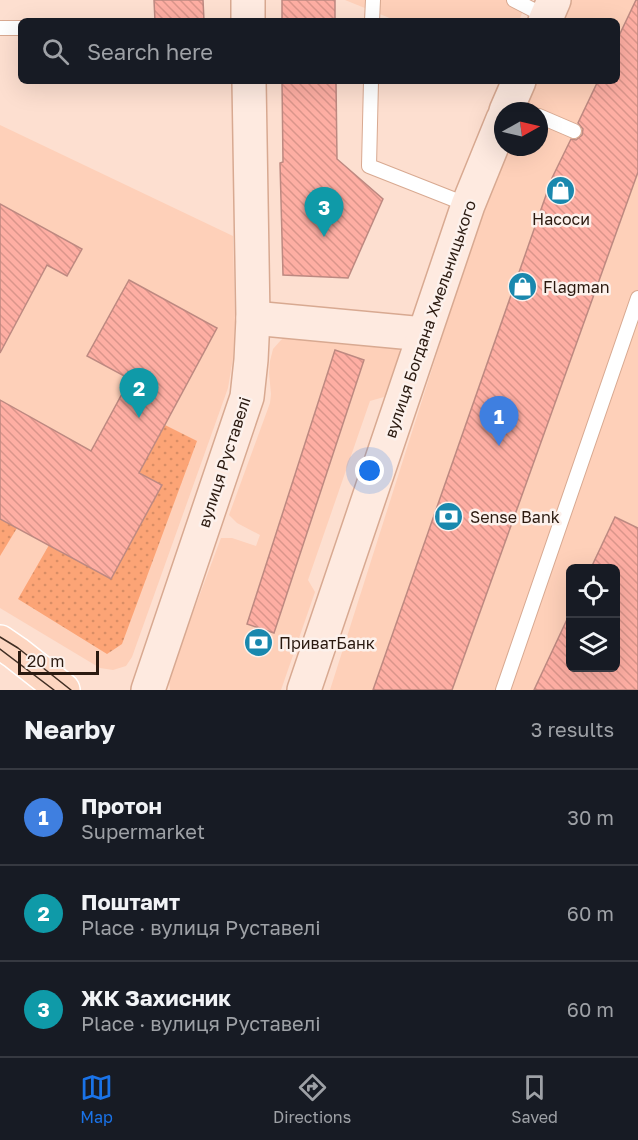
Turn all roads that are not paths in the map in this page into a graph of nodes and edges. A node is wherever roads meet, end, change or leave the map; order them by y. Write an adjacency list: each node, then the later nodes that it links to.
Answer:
1 (248, 0): 5 (street)
2 (373, 0): 6 (lane)
3 (514, 0): 4 (lane)
4 (549, 13)
5 (248, 18)
6 (372, 18)
7 (0, 28): 8 (lane)
8 (18, 28)
9 (249, 84): 16 (street, вулиця Руставелі)
10 (371, 84): 14 (lane)
11 (548, 120): 12 (lane)
12 (574, 132)
13 (494, 151): 14 (street, вулиця Богдана Хмельницького)
14 (468, 205): 17 (street, вулиця Богдана Хмельницького)
15 (638, 298): 22 (lane)
16 (253, 318): 17 (street); 20 (street, вулиця Руставелі)
17 (424, 334): 21 (street, вулиця Богдана Хмельницького)
18 (0, 642): 19 (main road)
19 (63, 690)
20 (148, 690)
21 (304, 690)
22 (503, 690)

